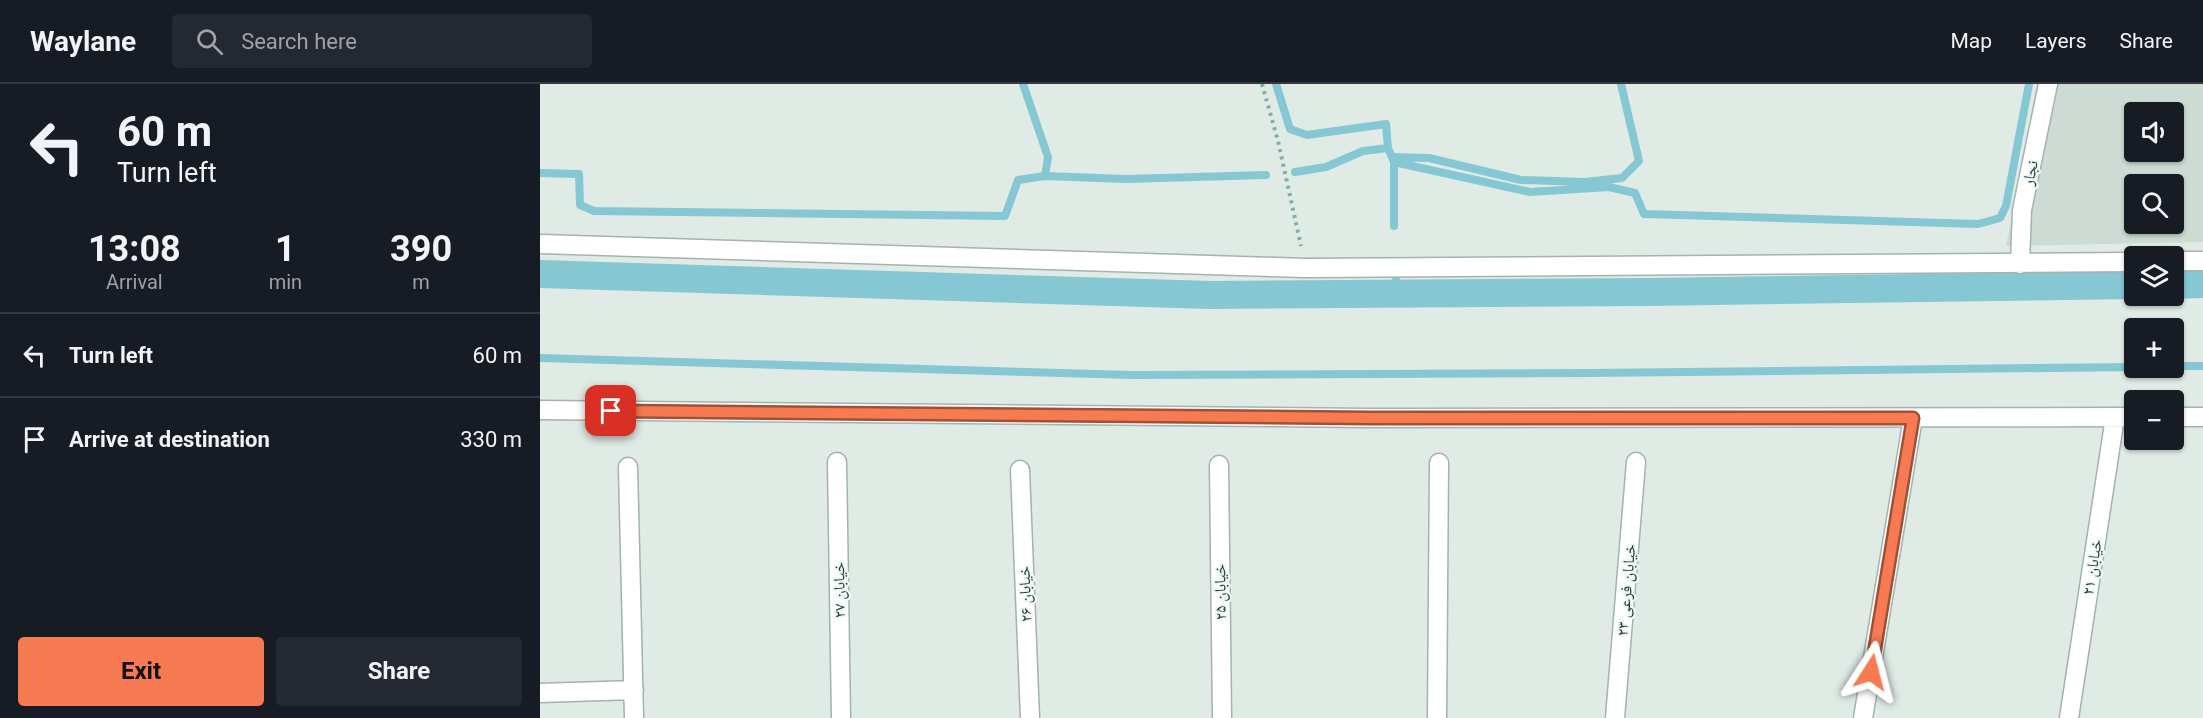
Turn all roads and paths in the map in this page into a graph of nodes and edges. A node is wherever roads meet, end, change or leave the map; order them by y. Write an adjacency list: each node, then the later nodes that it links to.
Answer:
1 (1262, 84): 8 (path)
2 (2048, 84): 7 (street, نجار)
3 (540, 244): 8 (street)
4 (2184, 261): 5 (street)
5 (2203, 261)
6 (2124, 262): 7 (street)
7 (2020, 264): 8 (street)
8 (1306, 268)
9 (540, 410): 14 (street)
10 (2115, 417): 11 (street); 14 (street); 30 (street, خیابان ۲۱)
11 (2124, 417)
12 (2184, 417): 13 (street)
13 (2203, 417)
14 (1913, 418): 29 (street)
15 (837, 462): 24 (street, خیابان ۲۷)
16 (1636, 462): 28 (street, خیابان فرعی ۲۳)
17 (1439, 463): 27 (street)
18 (1219, 465): 26 (street, خیابان ۲۵)
19 (628, 466): 21 (street)
20 (1020, 470): 25 (street, خیابان ۲۶)
21 (634, 690): 22 (street); 23 (street)
22 (540, 693)
23 (634, 718)
24 (841, 718)
25 (1030, 718)
26 (1222, 718)
27 (1437, 718)
28 (1615, 718)
29 (1863, 718)
30 (2069, 718)

